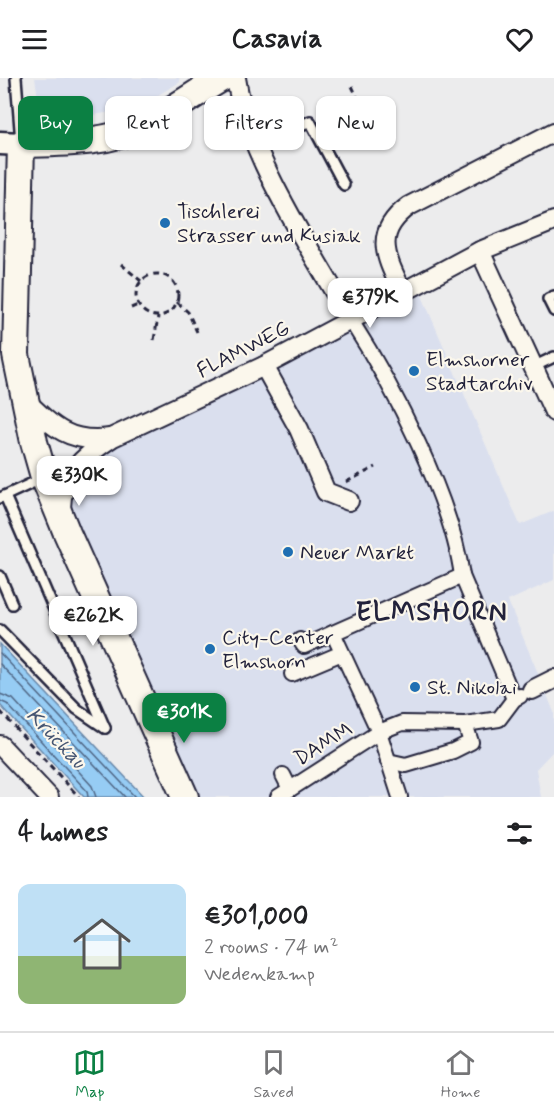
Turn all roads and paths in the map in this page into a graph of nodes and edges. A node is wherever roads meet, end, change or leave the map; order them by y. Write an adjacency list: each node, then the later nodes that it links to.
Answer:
1 (16, 78): 9 (lane)
2 (222, 78): 9 (main road)
3 (236, 78): 5 (street)
4 (352, 86): 6 (path)
5 (239, 96)
6 (357, 96)
7 (304, 124): 11 (lane)
8 (554, 132): 16 (street)
9 (11, 144): 29 (main road)
10 (260, 150): 23 (street)
11 (344, 185)
12 (554, 221): 13 (street, FLAMWEG)
13 (480, 251): 16 (street, FLAMWEG); 28 (street)
14 (121, 264): 15 (path)
15 (141, 281): 18 (path); 19 (path)
16 (402, 291): 23 (street, FLAMWEG)
17 (554, 296): 21 (lane)
18 (177, 302): 22 (path); 24 (path)
19 (138, 305): 20 (path); 22 (path)
20 (131, 308)
21 (554, 311)
22 (158, 317): 25 (path)
23 (350, 319): 27 (street, FLAMWEG); 38 (street)
24 (197, 332)
25 (154, 340)
26 (554, 357): 28 (lane)
27 (264, 366): 31 (street, FLAMWEG); 34 (street)
28 (533, 367): 30 (street)
29 (23, 399): 31 (street, FLAMWEG); 33 (main road)
30 (554, 412)
31 (113, 437): 37 (street, FLAMWEG)
32 (376, 467): 34 (path)
33 (44, 477): 35 (lane); 37 (main road)
34 (326, 492): 36 (street)
35 (2, 497): 41 (lane)
36 (349, 501)
37 (67, 533): 60 (main road)
38 (466, 572): 42 (street); 48 (street)
39 (0, 576): 40 (lane)
40 (12, 604)
41 (0, 630)
42 (328, 633): 43 (street); 44 (street)
43 (300, 640)
44 (342, 653): 45 (street); 51 (street)
45 (292, 674)
46 (554, 680): 47 (street)
47 (532, 690): 48 (street)
48 (514, 699): 50 (street, DAMM)
49 (0, 711): 59 (path)
50 (465, 724): 51 (street, DAMM); 52 (street)
51 (379, 732): 55 (street); 57 (street, DAMM)
52 (471, 742): 54 (lane); 55 (street)
53 (0, 745): 58 (street)
54 (461, 754)
55 (388, 761): 61 (street)
56 (284, 775): 57 (street, DAMM)
57 (284, 793)
58 (49, 797)
59 (79, 797)
60 (185, 797)
61 (400, 797)

